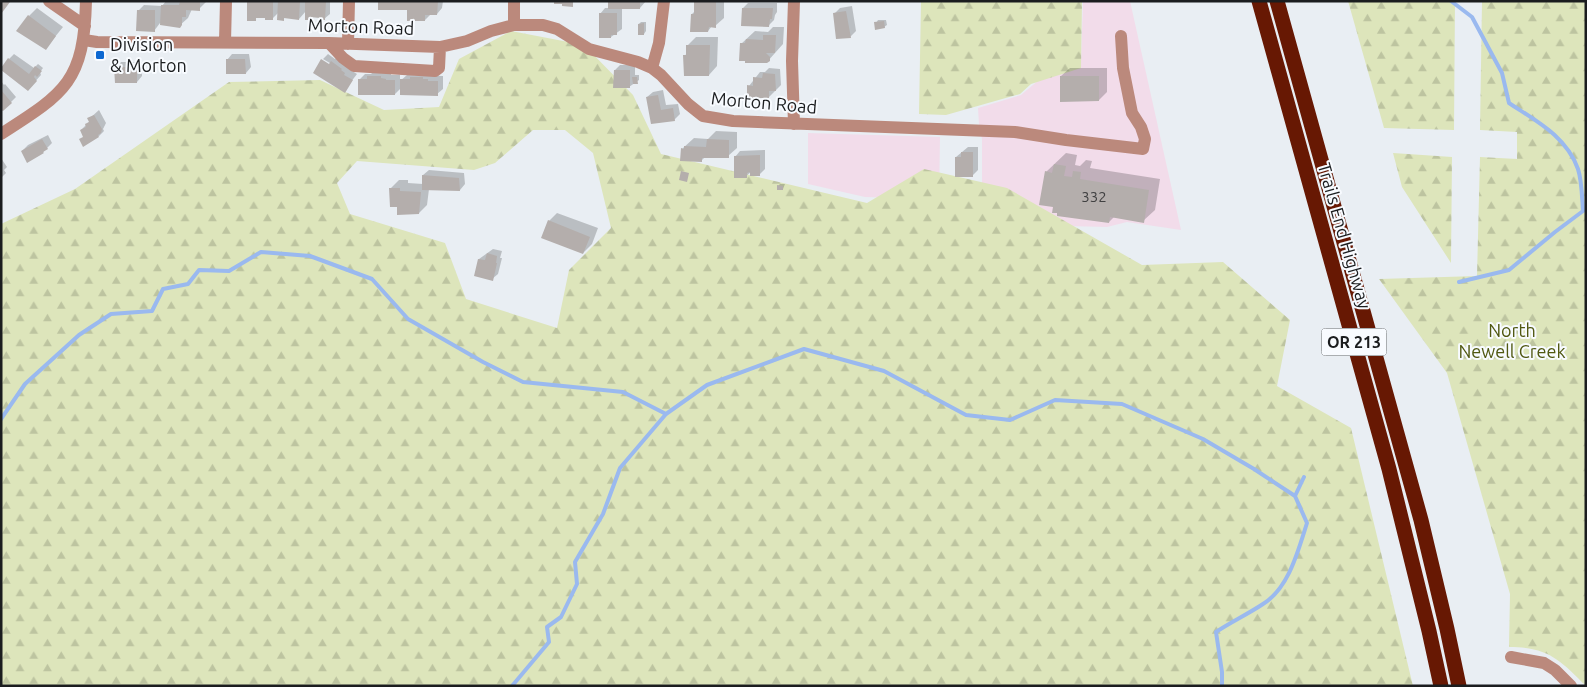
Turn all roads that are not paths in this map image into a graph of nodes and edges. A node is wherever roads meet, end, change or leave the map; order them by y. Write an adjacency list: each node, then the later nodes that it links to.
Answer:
1 (49, 1): 11 (street)
2 (86, 1): 11 (street)
3 (226, 1): 14 (street)
4 (349, 1): 16 (street)
5 (514, 1): 10 (street)
6 (664, 1): 18 (street)
7 (794, 1): 19 (street)
8 (1259, 1): 22 (highway, Trails End Highway / OR 213)
9 (1277, 1): 23 (highway, Trails End Highway / OR 213)
10 (514, 24): 17 (street, Morton Road); 18 (street, Morton Road)
11 (85, 26): 13 (street)
12 (1121, 36): 19 (street, Morton Road)
13 (84, 40): 14 (street, Morton Road); 20 (street)
14 (225, 42): 15 (street, Morton Road)
15 (329, 43): 16 (street, Morton Road); 17 (street)
16 (348, 44): 17 (street, Morton Road)
17 (440, 47)
18 (652, 68): 19 (street, Morton Road)
19 (794, 124)
20 (1, 134)
21 (1512, 657): 24 (street)
22 (1441, 686)
23 (1459, 686)
24 (1571, 686)

